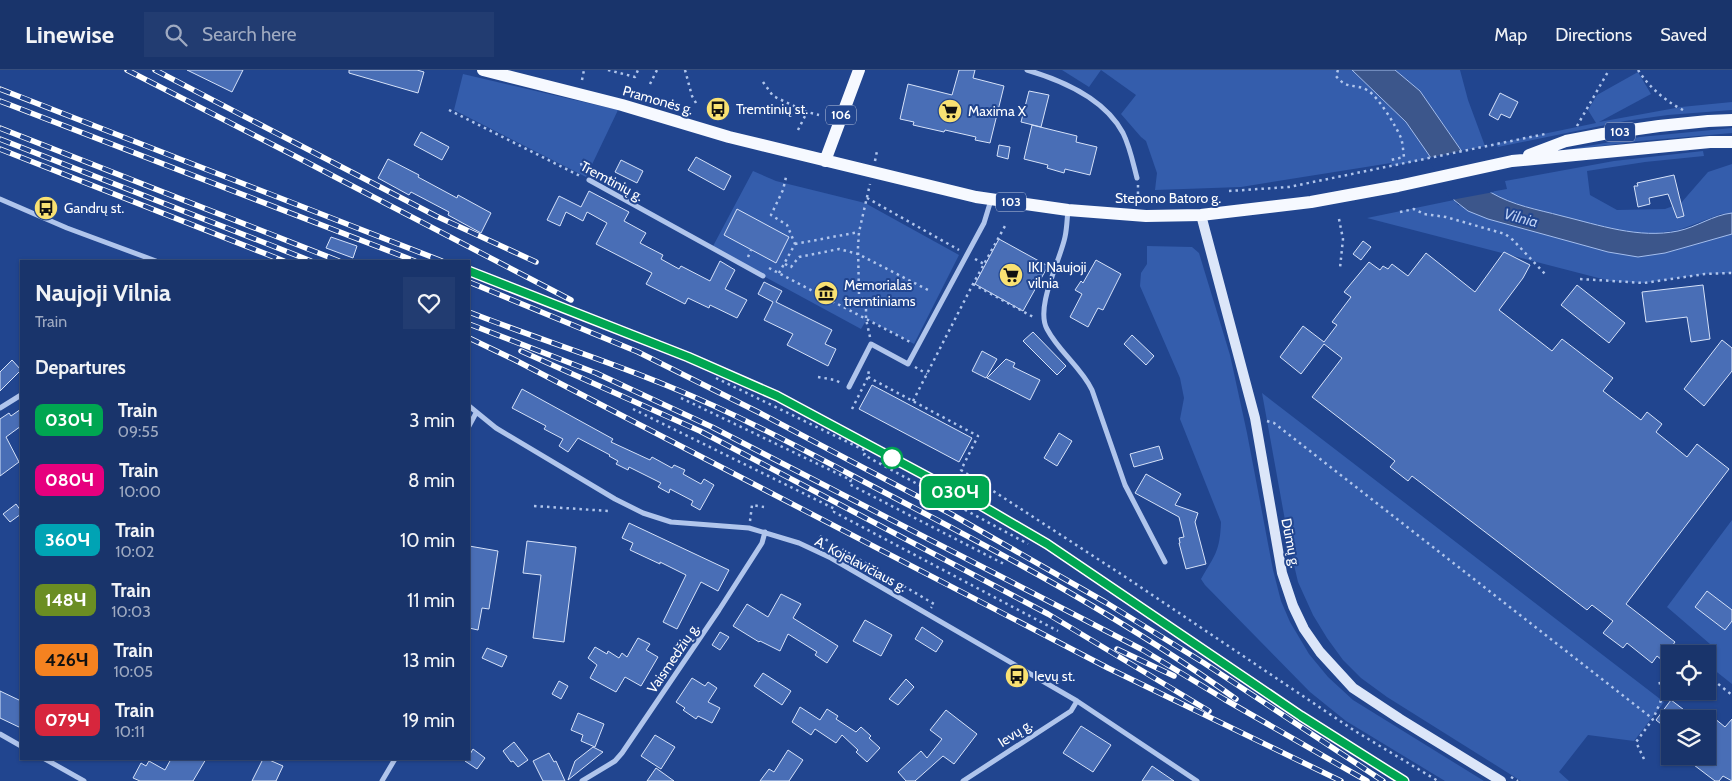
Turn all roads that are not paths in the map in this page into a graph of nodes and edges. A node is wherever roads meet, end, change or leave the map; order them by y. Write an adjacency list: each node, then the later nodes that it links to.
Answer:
1 (483, 70): 6 (main road, Pramonės g. / 103)
2 (859, 70): 6 (main road, 106)
3 (1027, 70): 8 (street)
4 (1732, 120): 7 (main road, Stepono Batoro g. / 103)
5 (1732, 142): 7 (main road, Stepono Batoro g. / 103)
6 (825, 161): 11 (main road, Stepono Batoro g. / 103)
7 (1507, 163): 13 (main road, Stepono Batoro g. / 103)
8 (1137, 178)
9 (586, 179): 15 (street, Tremtinių g.)
10 (0, 199): 14 (street)
11 (991, 199): 12 (main road, Stepono Batoro g. / 103); 16 (street)
12 (1068, 210): 13 (main road, Stepono Batoro g. / 103); 23 (street)
13 (1201, 215): 29 (main road, Dūmų g.)
14 (153, 260)
15 (763, 276)
16 (849, 387)
17 (20, 396): 19 (street)
18 (470, 407): 20 (street, A. Kojelavičiaus g.)
19 (0, 408)
20 (476, 413): 21 (street); 22 (street, A. Kojelavičiaus g.)
21 (470, 424)
22 (765, 532): 24 (street, A. Kojelavičiaus g.); 32 (street, Vaismedžių g.)
23 (1165, 562)
24 (1077, 701): 33 (street, Ievų g.); 34 (street, A. Kojelavičiaus g.)
25 (0, 734): 26 (street)
26 (20, 745)
27 (47, 760): 30 (street)
28 (394, 760): 31 (street)
29 (1506, 778)
30 (84, 781)
31 (382, 781)
32 (582, 781)
33 (963, 781)
34 (1196, 781)

